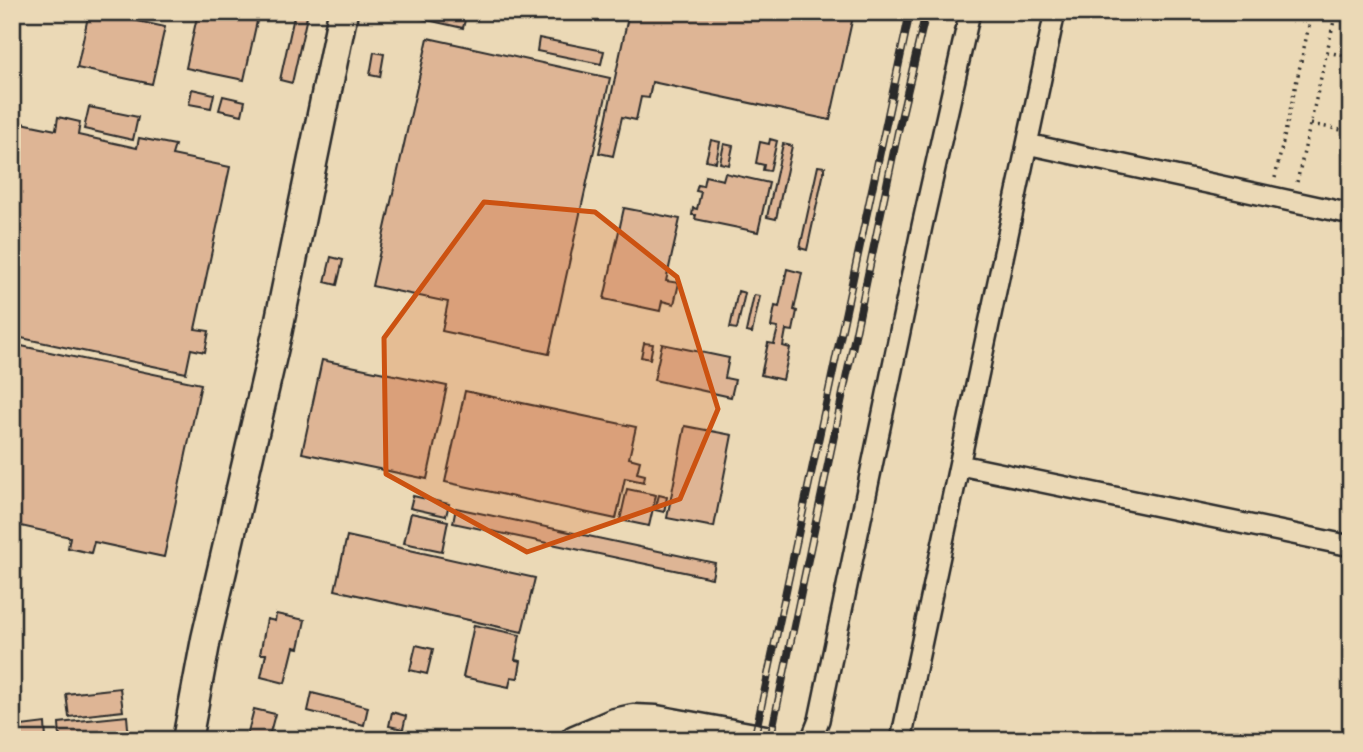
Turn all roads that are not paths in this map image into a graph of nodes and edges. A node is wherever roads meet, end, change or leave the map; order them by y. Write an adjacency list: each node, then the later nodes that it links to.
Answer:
1 (343, 12): 8 (street)
2 (970, 12): 11 (street)
3 (1055, 12): 4 (street)
4 (1027, 144): 5 (street); 6 (street)
5 (1351, 214)
6 (960, 465): 7 (street); 12 (street)
7 (1351, 546)
8 (187, 740)
9 (575, 740): 10 (street)
10 (765, 740)
11 (811, 740)
12 (901, 740)

